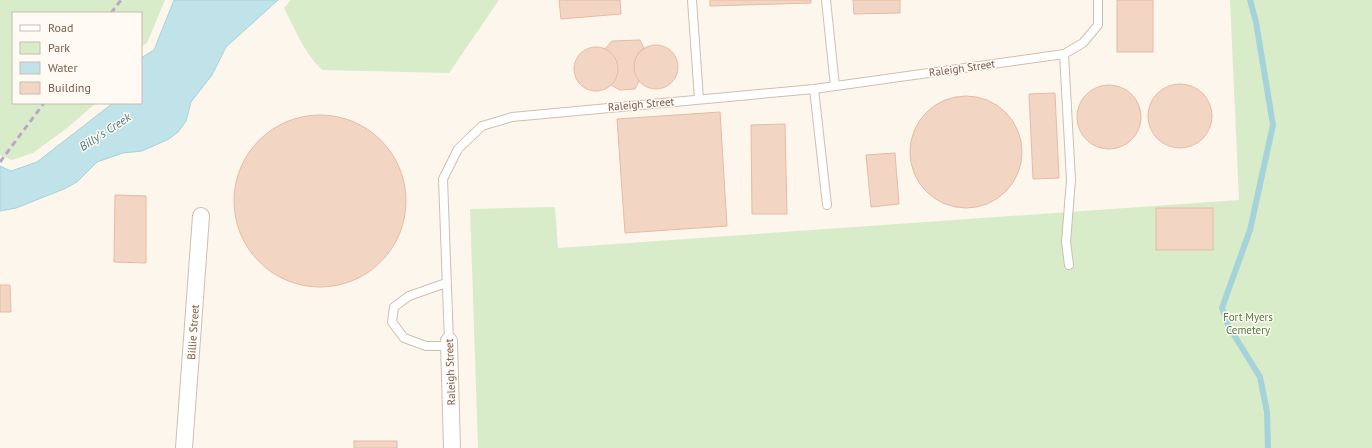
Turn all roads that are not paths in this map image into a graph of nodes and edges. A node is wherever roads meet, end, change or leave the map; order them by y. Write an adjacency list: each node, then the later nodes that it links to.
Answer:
1 (692, 0): 7 (lane)
2 (826, 0): 5 (lane)
3 (1098, 0): 4 (lane, Raleigh Street)
4 (1064, 54): 5 (lane, Raleigh Street); 10 (lane)
5 (835, 86): 6 (lane, Raleigh Street)
6 (814, 89): 7 (lane, Raleigh Street); 8 (lane)
7 (699, 99): 11 (lane, Raleigh Street)
8 (827, 205)
9 (201, 216): 13 (street, Billie Street)
10 (1069, 265)
11 (446, 283): 12 (lane, Raleigh Street); 12 (lane)
12 (449, 344): 14 (street, Raleigh Street)
13 (184, 448)
14 (452, 448)

